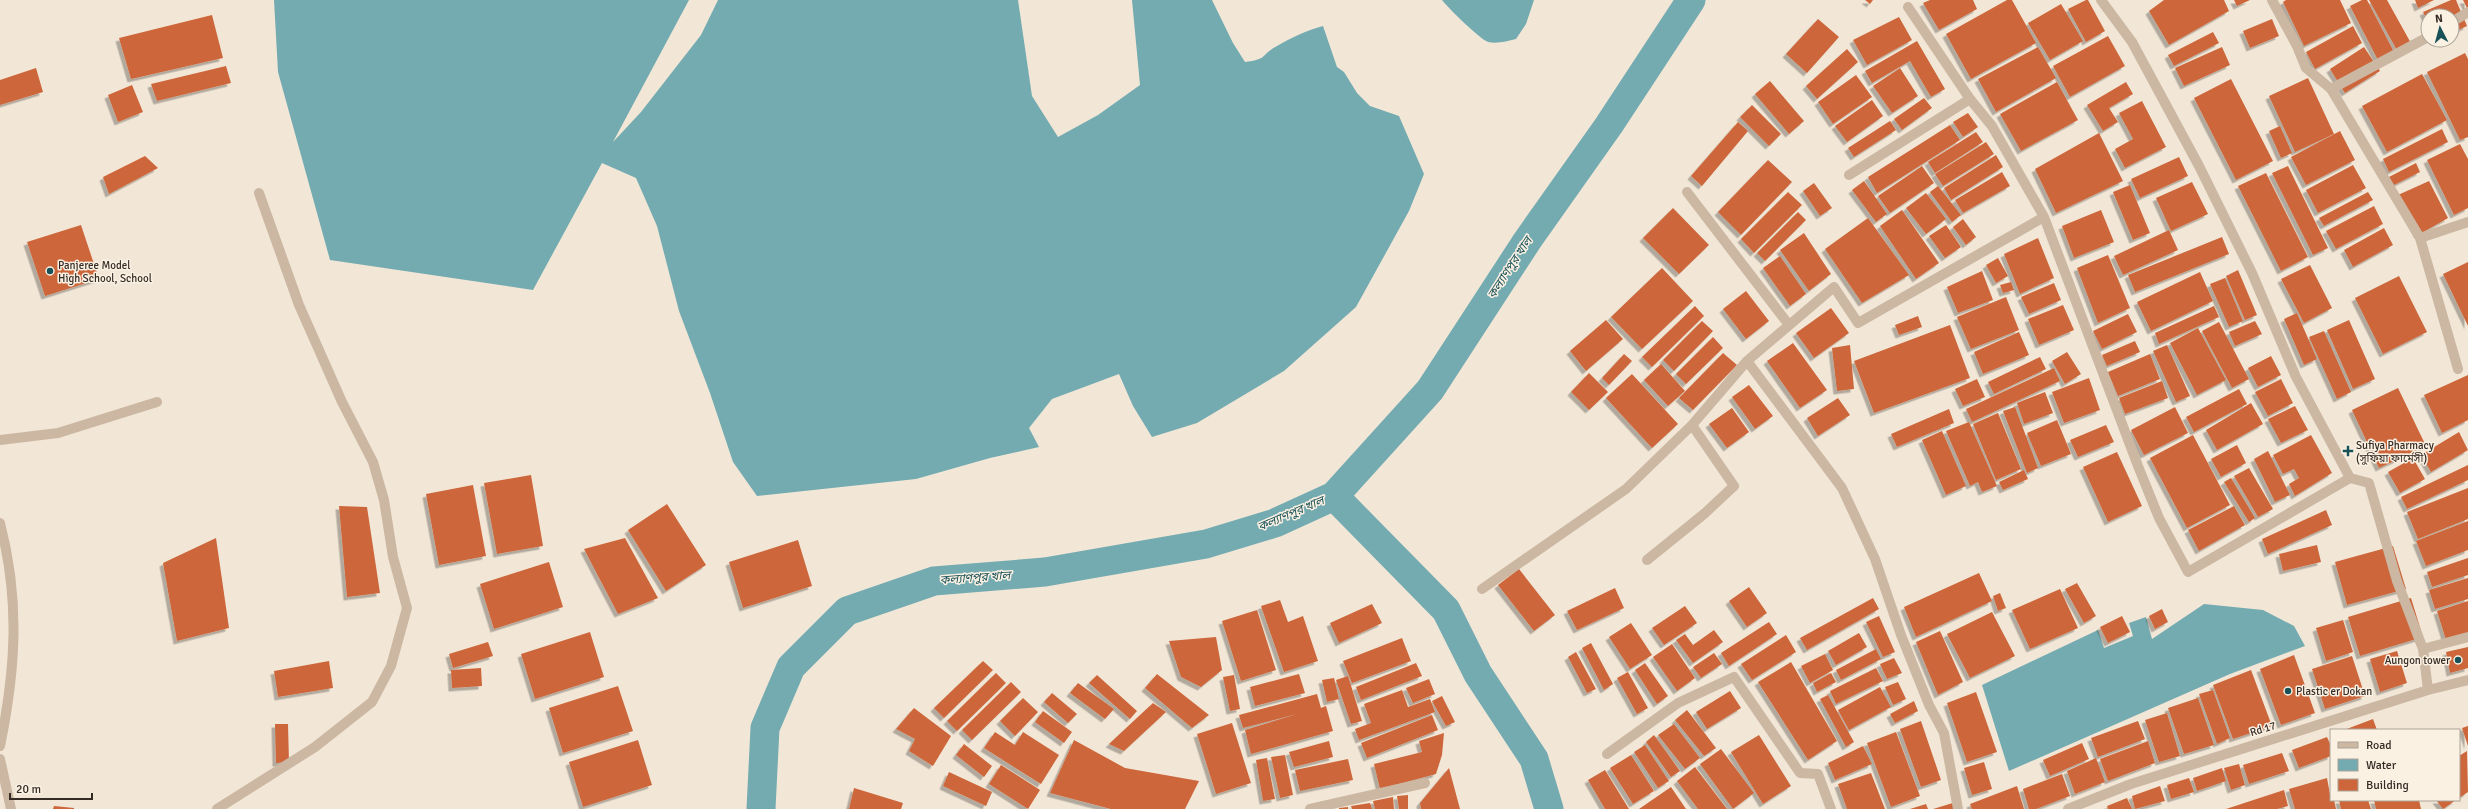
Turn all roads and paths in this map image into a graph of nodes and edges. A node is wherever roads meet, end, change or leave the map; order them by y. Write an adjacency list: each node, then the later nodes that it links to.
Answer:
1 (2101, 0): 19 (street)
2 (2272, 0): 5 (street)
3 (1908, 7): 6 (street)
4 (2420, 41): 5 (street)
5 (2330, 90): 12 (street)
6 (1970, 98): 7 (street); 10 (street)
7 (1849, 175)
8 (1687, 192): 13 (street)
9 (259, 193): 32 (street)
10 (2044, 217): 13 (street); 19 (street)
11 (2468, 222): 12 (street)
12 (2420, 238): 15 (street)
13 (1789, 325): 14 (street)
14 (1747, 361): 17 (street); 35 (street)
15 (2458, 369)
16 (157, 402): 18 (street)
17 (1692, 426): 21 (street); 22 (street)
18 (0, 440)
19 (2350, 478): 24 (street)
20 (0, 523): 27 (street)
21 (1647, 560)
22 (1482, 589)
23 (2468, 637): 24 (street)
24 (2423, 649): 26 (street)
25 (2468, 680): 26 (street, Rd 17)
26 (2428, 690): 36 (street, Rd 17)
27 (0, 746)
28 (1607, 754): 34 (street)
29 (0, 759): 31 (street)
30 (1425, 783): 33 (street)
31 (11, 809)
32 (217, 809)
33 (1310, 809)
34 (1831, 809)
35 (1958, 809)
36 (2068, 809)

